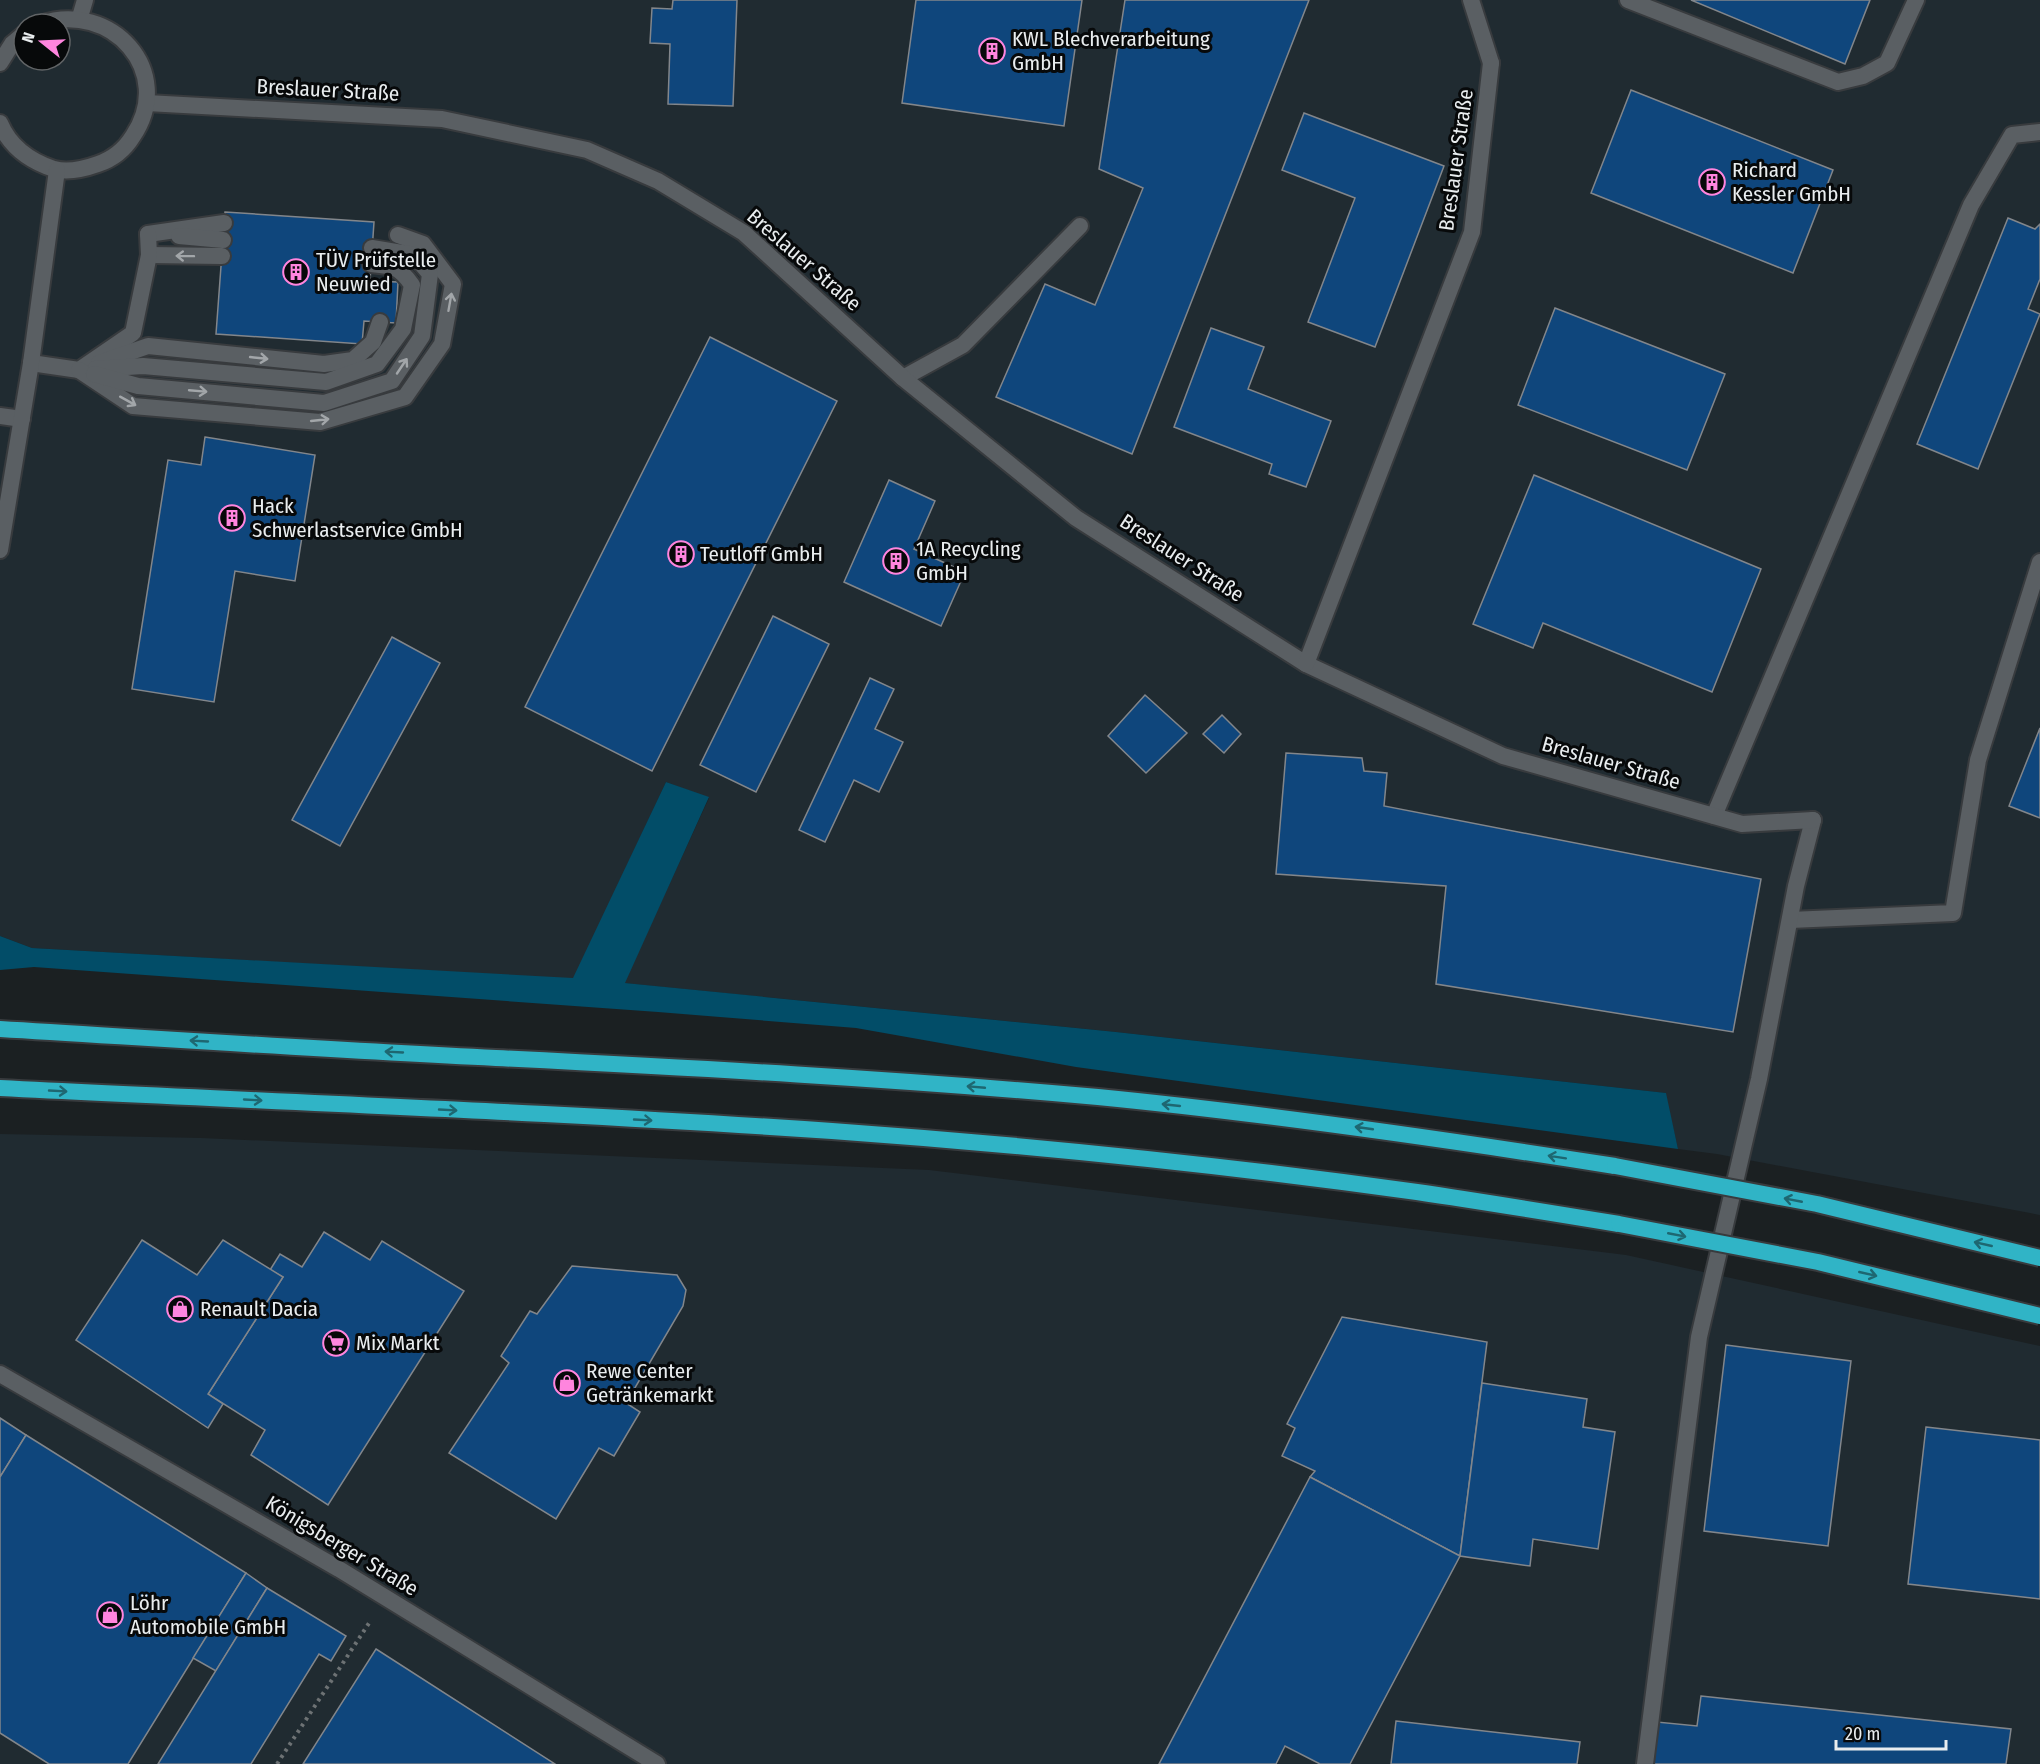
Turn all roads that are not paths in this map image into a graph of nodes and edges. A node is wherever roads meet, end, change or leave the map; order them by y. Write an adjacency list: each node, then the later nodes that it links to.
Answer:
1 (85, 0): 6 (street)
2 (1471, 0): 25 (street, Breslauer Straße)
3 (1628, 0): 4 (street)
4 (1916, 0)
5 (72, 17): 6 (street)
6 (81, 17): 9 (street)
7 (12, 44): 8 (street)
8 (0, 63)
9 (147, 103): 12 (street); 20 (street, Breslauer Straße)
10 (0, 123): 12 (street)
11 (2040, 132): 26 (street)
12 (57, 170): 18 (street)
13 (1080, 226): 20 (street)
14 (398, 235): 19 (street, one-way to 14)
15 (149, 255): 15 (street, one-way to 15); 19 (street)
16 (378, 265): 19 (street)
17 (381, 322): 19 (street, one-way to 17)
18 (30, 363): 19 (street); 22 (street)
19 (79, 370)
20 (903, 378): 25 (street, Breslauer Straße)
21 (0, 416): 22 (street)
22 (21, 419): 23 (street)
23 (0, 550)
24 (2040, 562): 27 (street)
25 (1306, 664): 26 (street, Breslauer Straße)
26 (1714, 816): 27 (street, Breslauer Straße)
27 (1790, 920): 34 (street)
28 (0, 1029): 30 (highway, one-way to 28, bridge)
29 (0, 1088): 31 (highway, one-way to 31, bridge)
30 (2040, 1258)
31 (2040, 1316)
32 (0, 1374): 33 (street, Königsberger Straße)
33 (657, 1764)
34 (1645, 1764)

